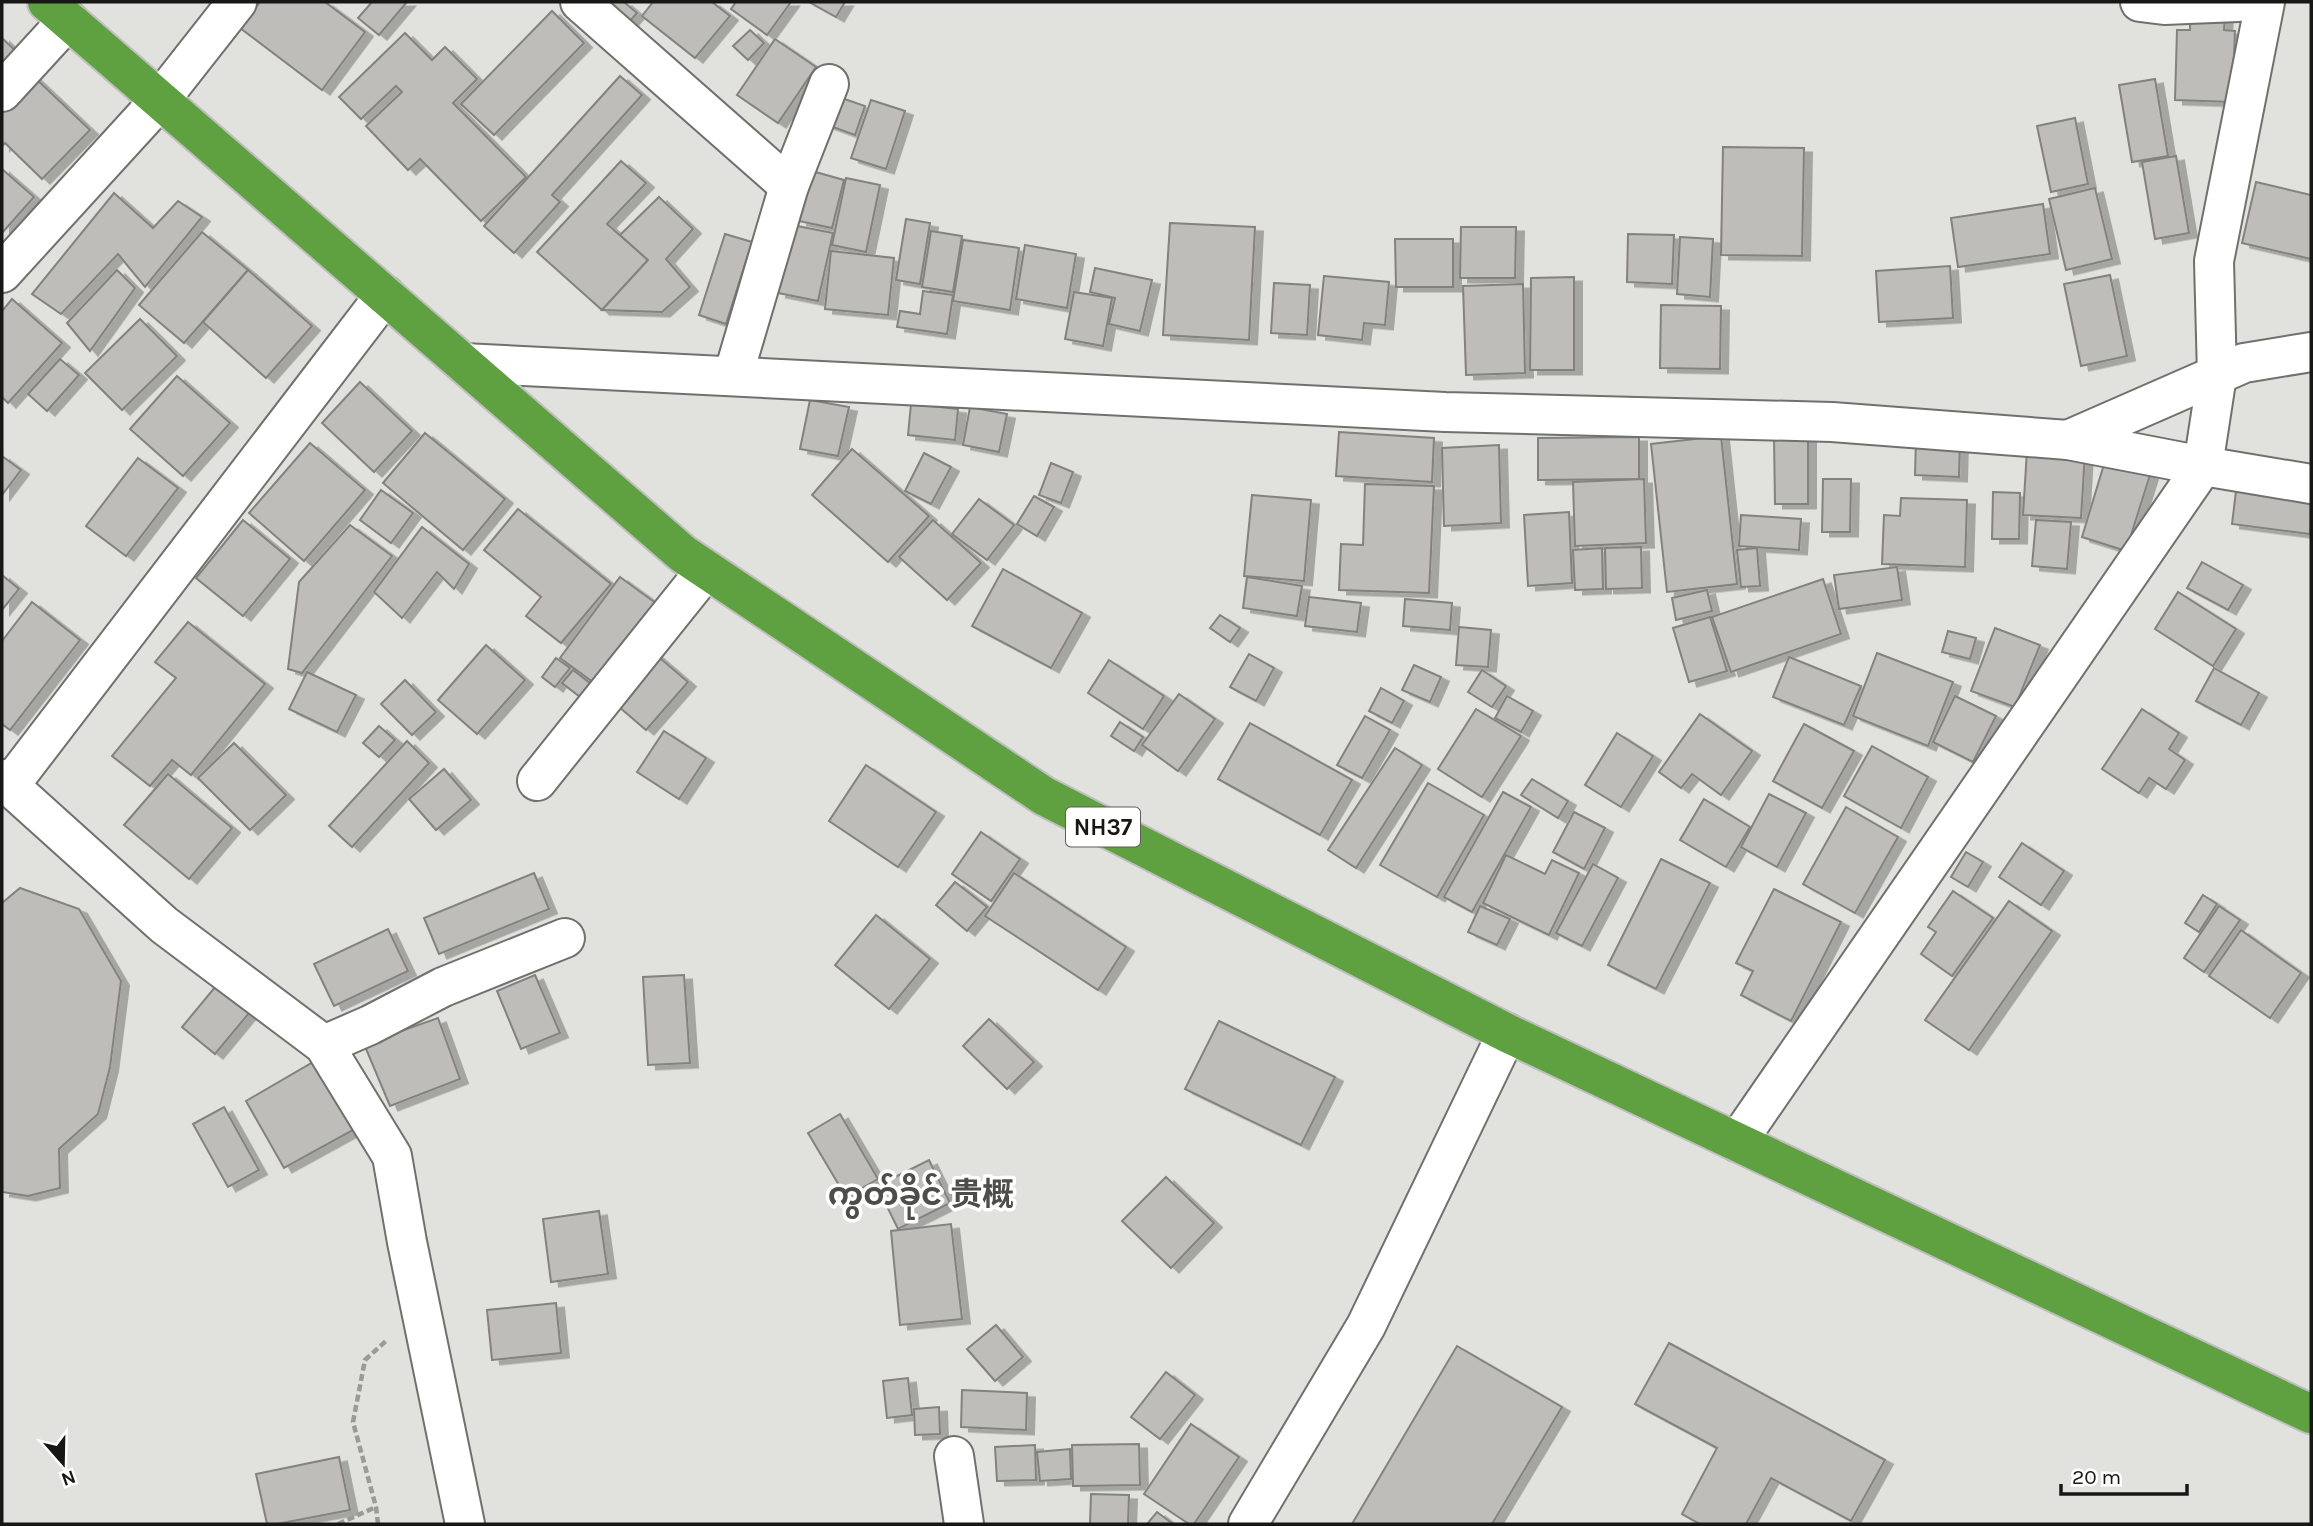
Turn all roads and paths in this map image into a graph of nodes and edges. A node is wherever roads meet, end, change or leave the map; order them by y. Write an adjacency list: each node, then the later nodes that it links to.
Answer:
1 (237, 2): 9 (street)
2 (580, 2): 10 (street)
3 (2140, 2): 4 (street)
4 (2238, 2)
5 (2265, 2): 15 (street)
6 (58, 11): 8 (street); 9 (highway, NH37)
7 (829, 84): 10 (street)
8 (2, 92)
9 (160, 100): 11 (street); 12 (highway, NH37)
10 (789, 186): 16 (street)
11 (2, 273)
12 (385, 295): 14 (highway, NH37); 22 (street)
13 (2311, 352): 15 (street)
14 (463, 363): 16 (street); 20 (highway, NH37)
15 (2217, 375): 17 (street); 18 (street)
16 (733, 376): 17 (street)
17 (2067, 440): 18 (street)
18 (2203, 466): 19 (street); 26 (street)
19 (2311, 484)
20 (706, 570): 21 (street); 24 (highway, NH37)
21 (537, 781)
22 (6, 782): 25 (street)
23 (565, 938): 25 (street)
24 (1507, 1033): 26 (highway, NH37); 35 (street)
25 (324, 1045): 27 (street)
26 (1737, 1142): 28 (highway, NH37)
27 (420, 1310): 30 (path); 33 (street)
28 (2311, 1414)
29 (954, 1456): 34 (street)
30 (376, 1507): 31 (path); 32 (path)
31 (338, 1524)
32 (378, 1524)
33 (464, 1524)
34 (964, 1524)
35 (1248, 1524)

